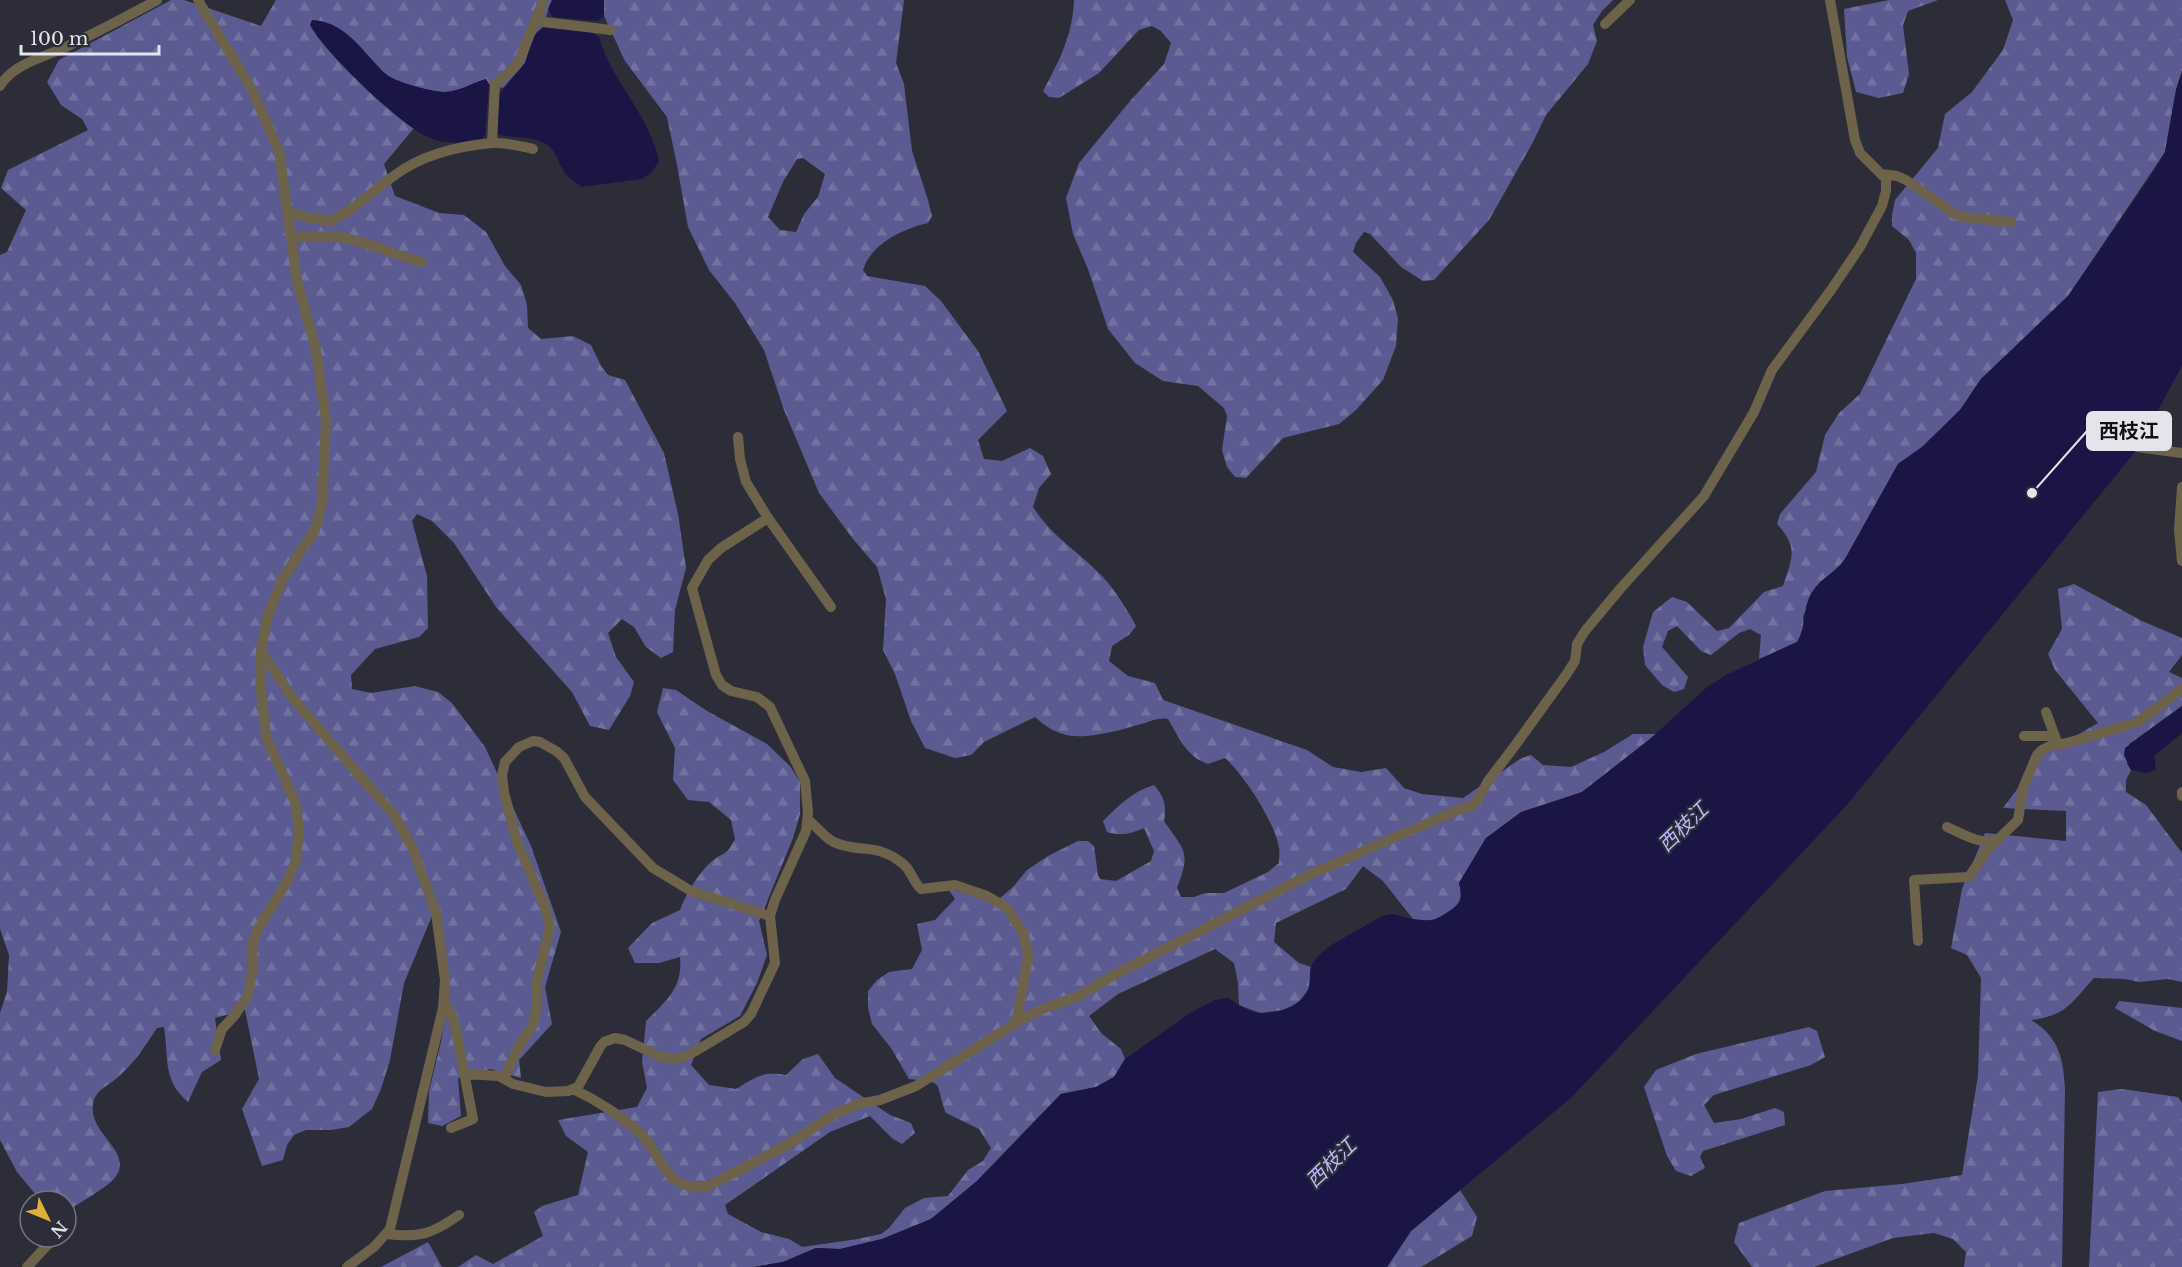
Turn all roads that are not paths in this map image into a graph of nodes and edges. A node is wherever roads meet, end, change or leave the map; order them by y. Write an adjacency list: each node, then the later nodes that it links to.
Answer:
1 (157, 0): 9 (street)
2 (198, 0): 13 (street)
3 (1630, 0): 7 (street)
4 (1830, 0): 12 (street)
5 (543, 2): 6 (street)
6 (536, 21): 8 (street); 10 (street)
7 (1605, 24)
8 (611, 30)
9 (0, 84)
10 (492, 143): 11 (street); 13 (street)
11 (533, 149)
12 (1882, 174): 14 (street); 35 (street)
13 (287, 211): 15 (street)
14 (2012, 222)
15 (291, 238): 16 (street); 24 (street)
16 (422, 262)
17 (738, 437): 21 (street)
18 (2137, 447): 19 (street)
19 (2182, 453)
20 (2182, 487): 22 (street)
21 (768, 518): 23 (street); 29 (street)
22 (2182, 561)
23 (831, 607)
24 (261, 651): 34 (street); 36 (street)
25 (2182, 689): 28 (street)
26 (2046, 712): 28 (street)
27 (2024, 736): 28 (street)
28 (2057, 740): 31 (street)
29 (808, 820): 32 (street); 35 (street)
30 (1947, 827): 31 (street)
31 (1997, 839): 33 (street)
32 (770, 916): 38 (street); 39 (street)
33 (1918, 941)
34 (444, 1000): 37 (street); 42 (street)
35 (1016, 1023): 39 (street)
36 (215, 1050)
37 (465, 1074): 38 (street); 40 (street)
38 (504, 1079): 39 (street)
39 (573, 1089)
40 (452, 1128)
41 (459, 1215): 42 (street)
42 (386, 1234): 45 (street)
43 (44, 1249): 44 (street)
44 (27, 1267)
45 (347, 1267)

